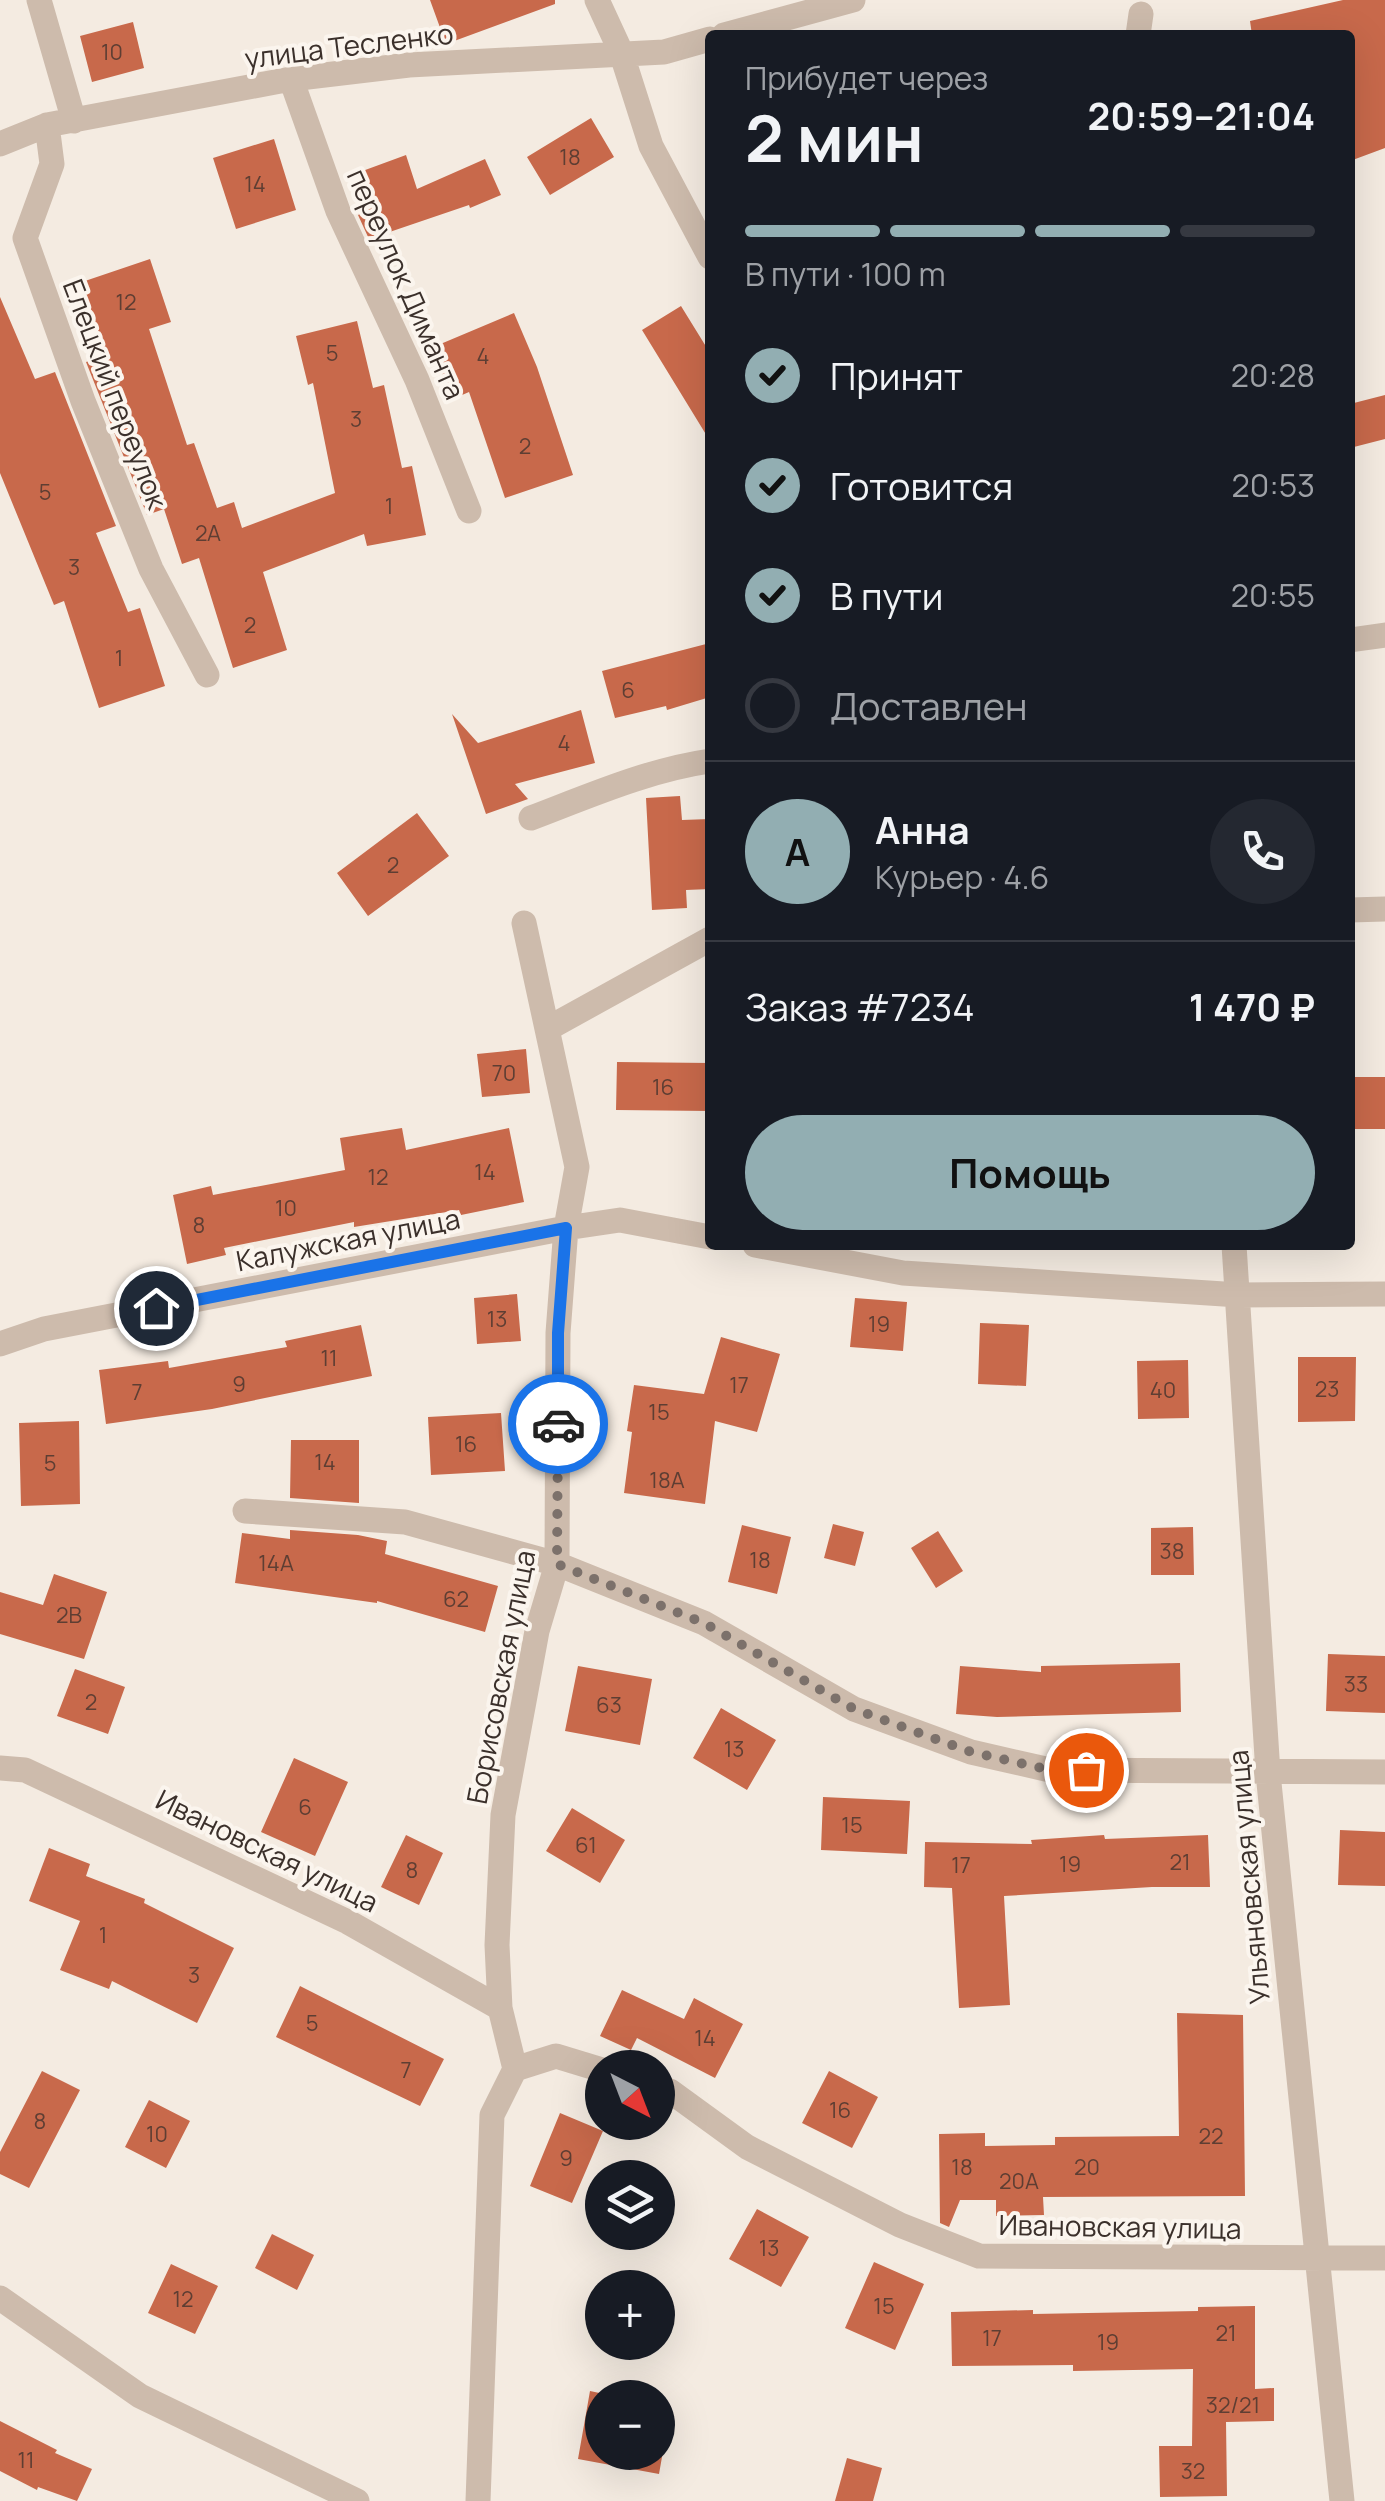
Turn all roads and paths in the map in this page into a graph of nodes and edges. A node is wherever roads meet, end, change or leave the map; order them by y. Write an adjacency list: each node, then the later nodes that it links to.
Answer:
1 (39, 0): 8 (street)
2 (597, 0): 6 (street)
3 (853, 0): 4 (street)
4 (742, 30)
5 (705, 40): 6 (street, улица Тесленко)
6 (620, 52): 7 (street, улица Тесленко); 11 (street)
7 (292, 78): 8 (street, улица Тесленко); 12 (street, переулок Диманта)
8 (74, 122): 9 (street, улица Тесленко)
9 (47, 125): 10 (street, улица Тесленко); 15 (street, Елецкий переулок)
10 (0, 144)
11 (705, 248)
12 (469, 511)
13 (1385, 635): 14 (street)
14 (1355, 639)
15 (206, 676)
16 (705, 762): 17 (street)
17 (530, 818)
18 (1385, 909): 19 (street)
19 (1355, 910)
20 (524, 922): 22 (street, Борисовская улица)
21 (705, 942): 22 (street)
22 (547, 1029): 23 (street, Борисовская улица)
23 (566, 1228): 24 (street, Калужская улица); 29 (street, Калужская улица); 31 (street, Борисовская улица)
24 (705, 1235)
25 (781, 1250): 28 (street)
26 (1234, 1250): 28 (street, Ульяновская улица)
27 (1385, 1294): 28 (street)
28 (1239, 1295): 33 (street, Ульяновская улица)
29 (0, 1344)
30 (245, 1512): 31 (street)
31 (557, 1564): 33 (street); 35 (street, Борисовская улица)
32 (0, 1768): 35 (street, Ивановская улица)
33 (1268, 1772): 34 (street); 40 (street, Ульяновская улица)
34 (1385, 1772)
35 (500, 2008): 37 (street, Борисовская улица)
36 (585, 2065): 37 (street)
37 (515, 2069): 43 (street)
38 (675, 2095): 40 (street, Ивановская улица)
39 (1385, 2258): 40 (street, Ивановская улица)
40 (1316, 2260): 44 (street, Ульяновская улица)
41 (0, 2298): 42 (street)
42 (357, 2501)
43 (478, 2501)
44 (1342, 2501)

